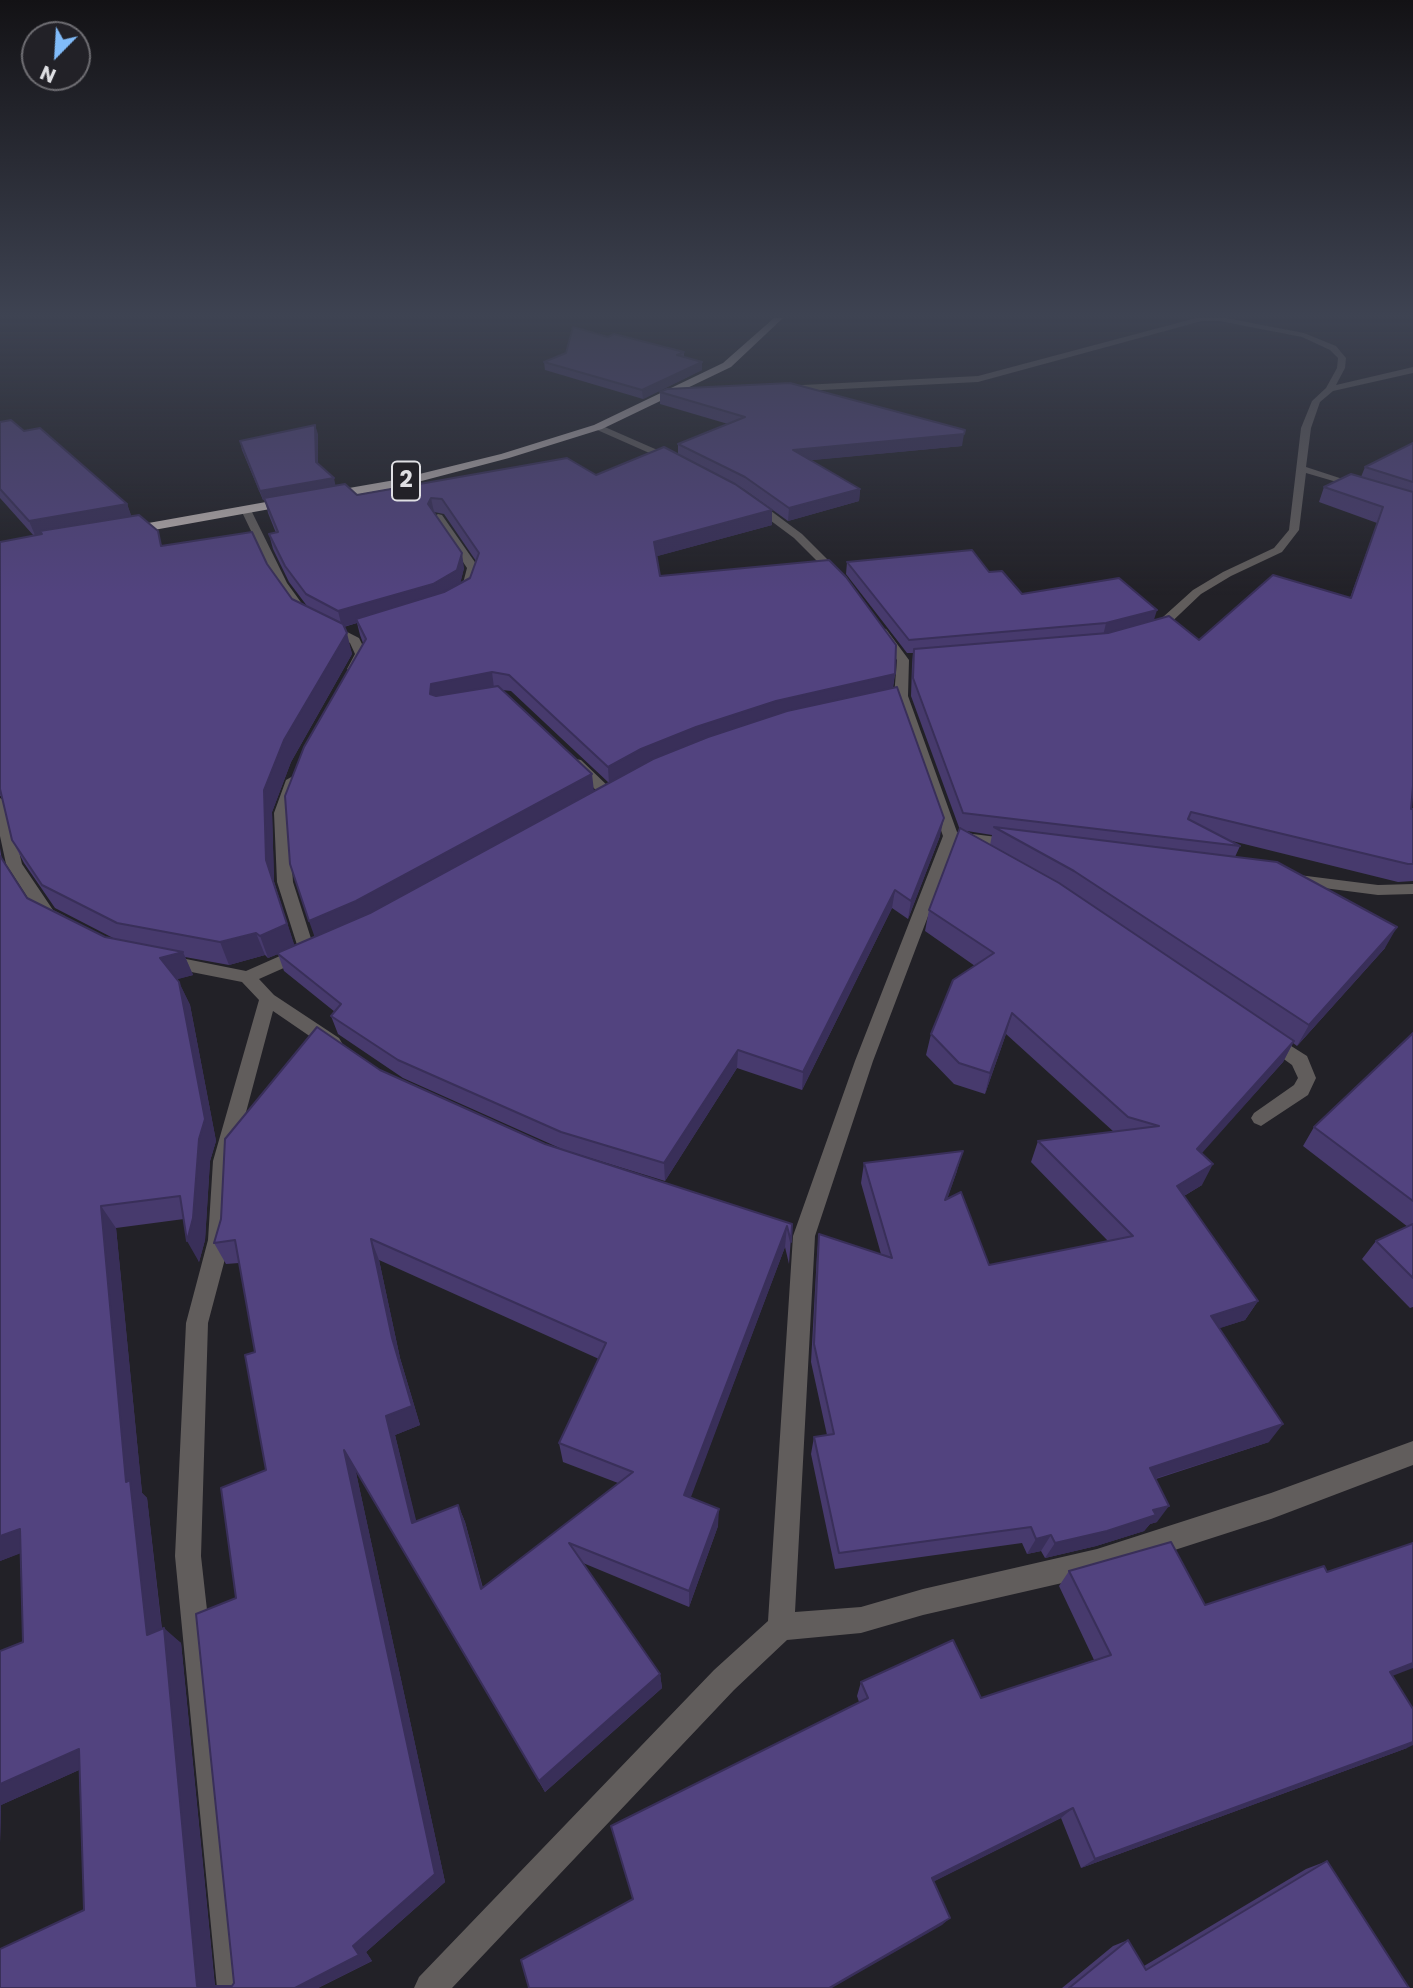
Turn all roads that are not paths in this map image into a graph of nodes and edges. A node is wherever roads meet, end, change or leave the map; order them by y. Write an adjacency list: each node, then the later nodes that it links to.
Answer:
1 (633, 411): 3 (highway, 2)
2 (1312, 411): 4 (street)
3 (598, 427): 5 (street); 8 (highway, 2)
4 (1301, 468): 6 (street); 16 (street)
5 (697, 472)
6 (1376, 493)
7 (740, 494): 13 (street)
8 (314, 498)
9 (301, 500): 10 (highway)
10 (246, 510): 12 (highway); 17 (street)
11 (438, 517): 14 (street)
12 (111, 534)
13 (851, 589)
14 (449, 599)
15 (870, 615): 23 (street)
16 (1144, 632)
17 (341, 690)
18 (566, 754): 20 (street)
19 (300, 763): 30 (street)
20 (606, 793)
21 (0, 794): 22 (street)
22 (0, 802): 28 (street)
23 (951, 836): 24 (street); 25 (street); 36 (street)
24 (1033, 846)
25 (987, 856)
26 (1282, 878): 27 (street)
27 (1413, 889)
28 (69, 925)
29 (148, 958): 30 (street)
30 (247, 977): 31 (street)
31 (268, 999): 33 (street); 37 (street)
32 (1256, 1030): 34 (street)
33 (353, 1056)
34 (1261, 1118)
35 (1413, 1453): 36 (street)
36 (781, 1627): 38 (street)
37 (233, 1988)
38 (430, 1988)

